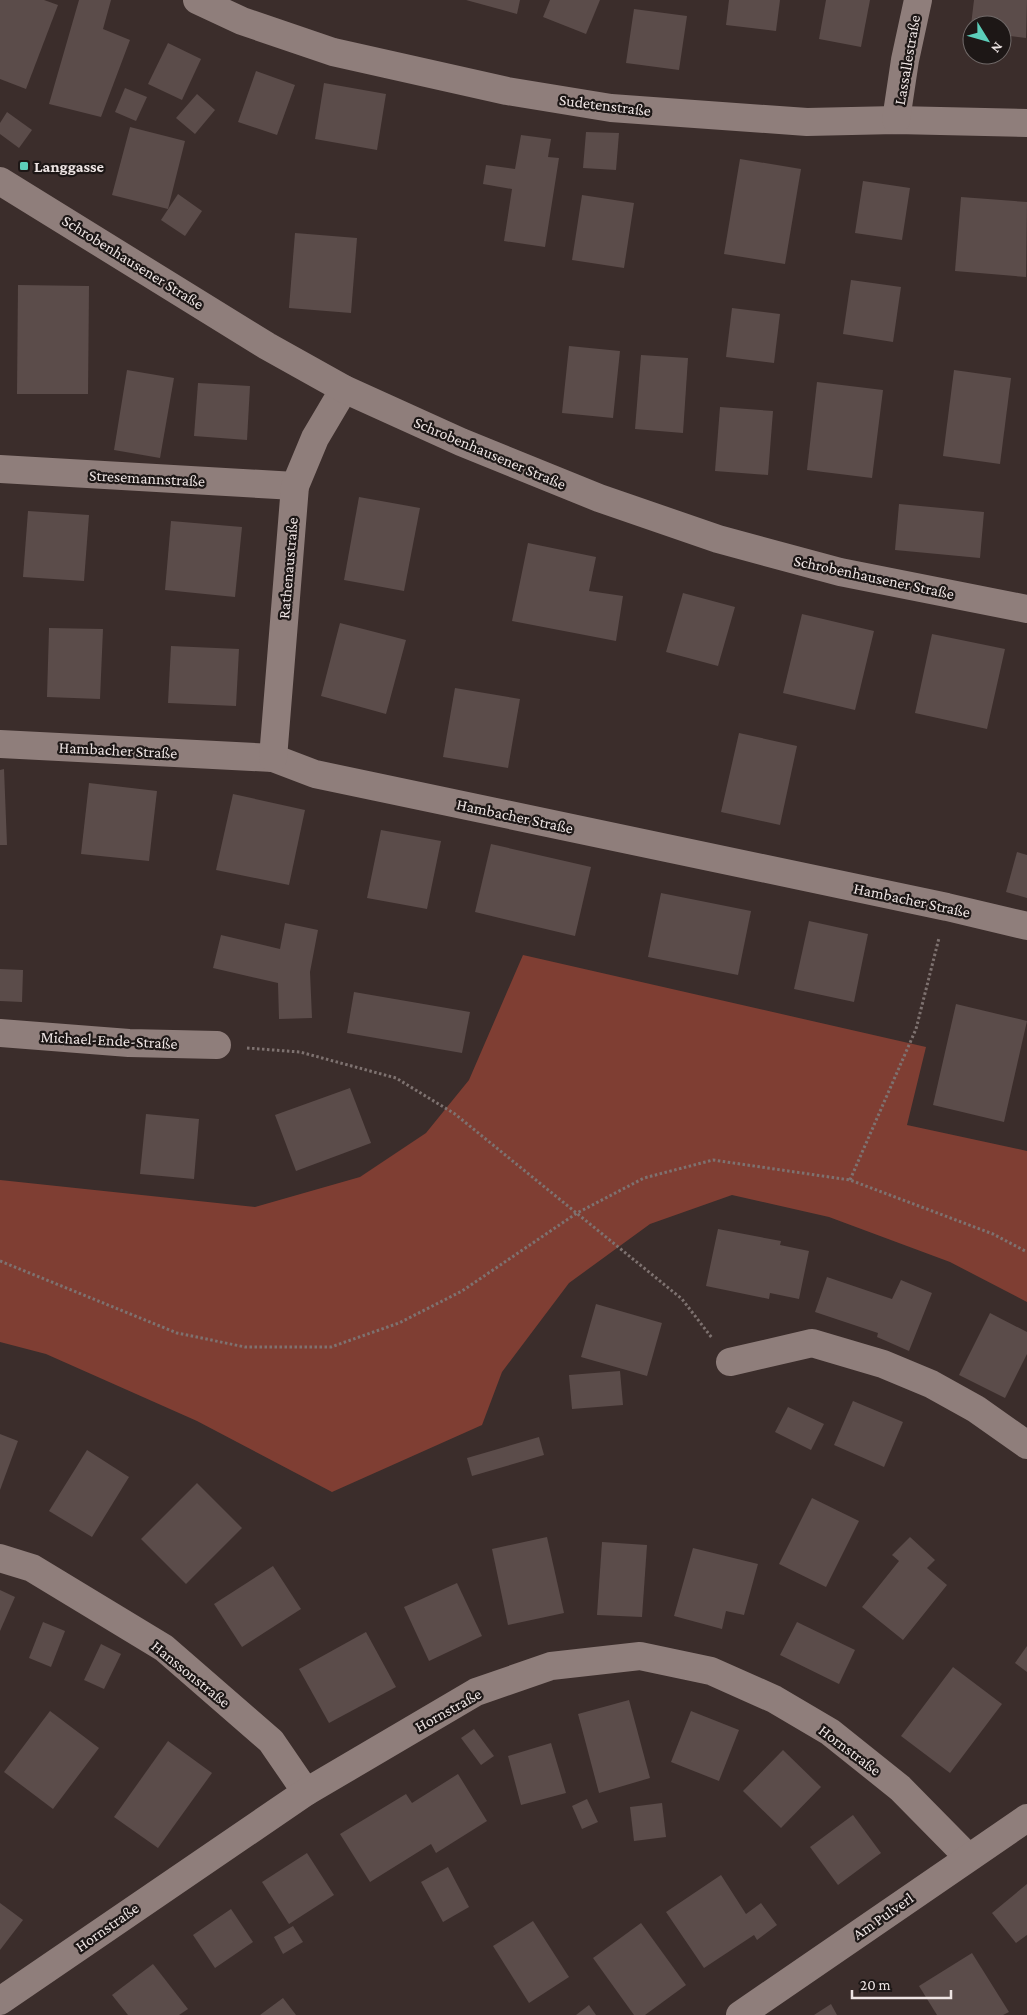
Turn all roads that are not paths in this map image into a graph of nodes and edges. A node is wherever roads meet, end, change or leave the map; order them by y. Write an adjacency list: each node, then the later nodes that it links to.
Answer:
1 (197, 0): 3 (street, Sudetenstraße)
2 (918, 0): 3 (street, Lassallestraße)
3 (896, 120): 4 (street, Sudetenstraße)
4 (1027, 123)
5 (0, 181): 6 (street, Schrobenhausener Straße)
6 (344, 390): 8 (street, Rathenaustraße); 9 (street, Schrobenhausener Straße)
7 (0, 469): 8 (street, Stresemannstraße)
8 (295, 486): 11 (street, Rathenaustraße)
9 (1027, 609)
10 (0, 744): 11 (street, Hambacher Straße)
11 (273, 758): 12 (street, Hambacher Straße)
12 (1027, 926)
13 (0, 1033): 14 (street, Michael-Ende-Straße)
14 (217, 1046)
15 (730, 1362): 16 (street)
16 (1027, 1445)
17 (0, 1558): 18 (street, Hanssonstraße)
18 (306, 1792): 20 (street, Hornstraße); 21 (street, Hornstraße)
19 (1027, 1818): 20 (street, Am Pulverl)
20 (968, 1857): 22 (street, Am Pulverl)
21 (0, 2001)
22 (740, 2015)

